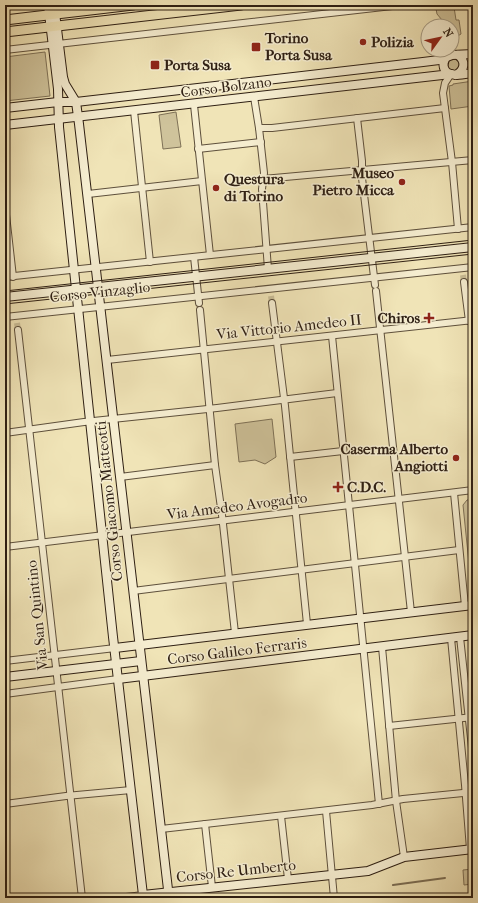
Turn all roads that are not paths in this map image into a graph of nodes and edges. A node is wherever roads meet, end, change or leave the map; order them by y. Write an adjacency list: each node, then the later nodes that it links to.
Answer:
1 (48, 5): 6 (street)
2 (133, 5): 6 (main road)
3 (241, 5): 8 (main road)
4 (401, 5): 5 (street)
5 (352, 8): 10 (street)
6 (53, 11): 7 (main road); 8 (street)
7 (5, 20)
8 (54, 26): 9 (main road); 10 (street)
9 (5, 32)
10 (56, 47): 11 (street); 21 (street, Corso Giacomo Matteotti); 22 (street)
11 (5, 50)
12 (473, 54): 13 (street)
13 (460, 55)
14 (460, 57): 18 (street)
15 (444, 58): 19 (street, Corso Bolzano)
16 (446, 58): 18 (street)
17 (473, 73): 18 (street, Corso Bolzano)
18 (453, 75): 20 (street, Corso Bolzano); 25 (street)
19 (252, 82): 20 (street); 22 (street, Corso Bolzano)
20 (254, 97): 23 (street, Corso Bolzano); 31 (street)
21 (58, 102): 22 (street, Corso Bolzano); 24 (street, Corso Bolzano); 29 (street, Corso Giacomo Matteotti)
22 (76, 102): 27 (street, Corso Giacomo Matteotti)
23 (194, 105): 26 (street, Corso Bolzano); 33 (street)
24 (5, 108)
25 (445, 108): 28 (street); 35 (street)
26 (134, 111): 27 (street, Corso Bolzano); 39 (street)
27 (78, 118): 29 (street, Corso Bolzano); 40 (street, Corso Giacomo Matteotti)
28 (357, 118): 31 (street); 36 (street)
29 (59, 120): 30 (street, Corso Bolzano); 55 (street, Corso Giacomo Matteotti)
30 (5, 125)
31 (259, 128): 32 (street)
32 (261, 142): 33 (street); 37 (street)
33 (198, 149): 38 (street)
34 (473, 160): 35 (street)
35 (452, 162): 36 (street); 43 (street)
36 (362, 170): 37 (street); 44 (street)
37 (263, 179): 46 (street)
38 (202, 181): 39 (street); 47 (street)
39 (142, 188): 40 (street); 50 (street)
40 (88, 194): 52 (street, Corso Giacomo Matteotti)
41 (5, 206): 58 (street)
42 (473, 227): 43 (street, Corso Vinzaglio)
43 (458, 229): 44 (street, Corso Vinzaglio)
44 (369, 238): 46 (street, Corso Vinzaglio); 49 (street)
45 (473, 247): 49 (street, Corso Vinzaglio)
46 (266, 249): 47 (street, Corso Vinzaglio); 53 (street)
47 (210, 255): 48 (street, Corso Vinzaglio)
48 (194, 257): 50 (street, Corso Vinzaglio); 57 (street)
49 (372, 258): 53 (street, Corso Vinzaglio); 59 (street)
50 (150, 262): 52 (street, Corso Vinzaglio)
51 (473, 266): 54 (street, Corso Vinzaglio)
52 (96, 267): 55 (street, Corso Vinzaglio); 62 (street, Corso Giacomo Matteotti)
53 (268, 268): 57 (street, Corso Vinzaglio)
54 (463, 268): 56 (street); 59 (street, Corso Vinzaglio)
55 (74, 270): 58 (street, Corso Vinzaglio); 63 (street, Corso Giacomo Matteotti)
56 (463, 275)
57 (196, 276): 62 (street, Corso Vinzaglio); 65 (street)
58 (13, 277): 60 (street, Corso Vinzaglio)
59 (374, 277): 64 (street, Corso Vinzaglio); 76 (street)
60 (5, 278)
61 (464, 282): 75 (street)
62 (99, 286): 63 (street, Corso Vinzaglio); 70 (street, Corso Giacomo Matteotti)
63 (76, 288): 67 (street, Corso Vinzaglio); 71 (street, Corso Giacomo Matteotti)
64 (270, 288): 65 (street, Corso Vinzaglio); 66 (street)
65 (198, 296): 68 (street); 70 (street, Corso Vinzaglio)
66 (271, 296)
67 (5, 297)
68 (199, 303)
69 (272, 304): 78 (street)
70 (101, 306): 71 (street, Corso Vinzaglio); 80 (street, Corso Giacomo Matteotti)
71 (78, 308): 73 (street, Corso Vinzaglio); 85 (street, Corso Giacomo Matteotti)
72 (200, 310): 79 (street)
73 (17, 315): 74 (street, Corso Vinzaglio); 86 (street, Via San Quintino)
74 (5, 317)
75 (471, 320): 76 (street, Via Vittorio Amedeo II)
76 (380, 330): 77 (street, Via Vittorio Amedeo II); 94 (street)
77 (332, 336): 78 (street, Via Vittorio Amedeo II); 81 (street)
78 (276, 342): 79 (street, Via Vittorio Amedeo II); 82 (street)
79 (204, 349): 80 (street, Via Vittorio Amedeo II); 83 (street)
80 (107, 360): 84 (street, Corso Giacomo Matteotti)
81 (337, 393): 82 (street); 88 (street)
82 (284, 400): 83 (street); 89 (street)
83 (211, 409): 84 (street); 90 (street)
84 (114, 420): 85 (street); 91 (street, Corso Giacomo Matteotti)
85 (91, 421): 86 (street); 99 (street, Corso Giacomo Matteotti)
86 (29, 430): 87 (street); 100 (street, Via San Quintino)
87 (5, 432)
88 (343, 451): 89 (street); 95 (street)
89 (290, 457): 96 (street)
90 (215, 465): 91 (street); 97 (street)
91 (120, 477): 98 (street, Corso Giacomo Matteotti)
92 (473, 490): 93 (street, Via Amedeo Avogadro)
93 (454, 493): 94 (street, Via Amedeo Avogadro); 102 (street)
94 (398, 500): 95 (street, Via Amedeo Avogadro); 103 (street)
95 (348, 506): 96 (street, Via Amedeo Avogadro); 104 (street)
96 (296, 512): 97 (street, Via Amedeo Avogadro); 105 (street)
97 (223, 521): 98 (street, Via Amedeo Avogadro); 106 (street)
98 (126, 532): 99 (street, Via Amedeo Avogadro); 107 (street, Corso Giacomo Matteotti)
99 (102, 535): 100 (street, Via Amedeo Avogadro); 118 (street, Corso Giacomo Matteotti)
100 (42, 542): 101 (street, Via Amedeo Avogadro); 120 (street, Via San Quintino)
101 (5, 547)
102 (459, 550): 103 (street); 108 (street)
103 (404, 557): 104 (street); 109 (street)
104 (354, 563): 105 (street); 110 (street)
105 (302, 570): 106 (street); 111 (street)
106 (229, 579): 107 (street); 112 (street)
107 (133, 590): 116 (street, Corso Giacomo Matteotti)
108 (469, 605): 109 (street, Corso Galileo Ferraris)
109 (411, 612): 110 (street, Corso Galileo Ferraris)
110 (360, 618): 111 (street, Corso Galileo Ferraris); 119 (street)
111 (307, 624): 112 (street, Corso Galileo Ferraris)
112 (235, 633): 116 (street, Corso Galileo Ferraris)
113 (473, 635): 114 (street, Corso Galileo Ferraris)
114 (460, 637): 115 (street, Corso Galileo Ferraris); 130 (street)
115 (451, 638): 117 (street, Corso Galileo Ferraris); 131 (street)
116 (139, 645): 118 (street, Corso Galileo Ferraris); 122 (street, Corso Giacomo Matteotti)
117 (382, 647): 119 (street, Corso Galileo Ferraris); 132 (street)
118 (115, 648): 120 (street, Corso Galileo Ferraris); 123 (street, Corso Giacomo Matteotti)
119 (364, 649): 125 (street, Corso Galileo Ferraris); 140 (street)
120 (55, 654): 121 (street, Corso Galileo Ferraris); 124 (street, Via San Quintino)
121 (5, 661)
122 (141, 661): 123 (street); 125 (street, Corso Giacomo Matteotti)
123 (116, 663): 124 (street); 127 (street, Corso Giacomo Matteotti)
124 (56, 671): 126 (street); 128 (street, Via San Quintino)
125 (143, 676): 127 (street, Corso Galileo Ferraris); 144 (street, Corso Giacomo Matteotti)
126 (5, 677)
127 (118, 679): 128 (street, Corso Galileo Ferraris); 134 (street, Corso Giacomo Matteotti)
128 (58, 687): 129 (street, Corso Galileo Ferraris); 137 (street, Via San Quintino)
129 (5, 694)
130 (471, 717): 131 (street); 133 (street)
131 (459, 718): 132 (street); 135 (street)
132 (389, 726): 138 (street)
133 (473, 757)
134 (131, 790): 137 (street); 152 (street, Corso Giacomo Matteotti)
135 (466, 792): 136 (street); 138 (street); 145 (street)
136 (473, 792)
137 (70, 796): 139 (street); 153 (street, Via San Quintino)
138 (396, 801): 140 (street); 146 (street)
139 (5, 804)
140 (379, 804): 141 (street)
141 (326, 810): 142 (street); 147 (street)
142 (281, 816): 143 (street); 148 (street)
143 (205, 824): 144 (street); 149 (street)
144 (161, 829): 150 (street, Corso Giacomo Matteotti)
145 (471, 849): 146 (street, Corso Re Umberto)
146 (404, 857): 147 (street, Corso Re Umberto)
147 (332, 875): 148 (street, Corso Re Umberto); 151 (street)
148 (288, 879): 149 (street, Corso Re Umberto)
149 (212, 887): 150 (street, Corso Re Umberto)
150 (168, 895): 152 (street, Corso Re Umberto)
151 (334, 896)
152 (144, 897): 154 (street, Corso Re Umberto)
153 (82, 898)
154 (118, 898)

